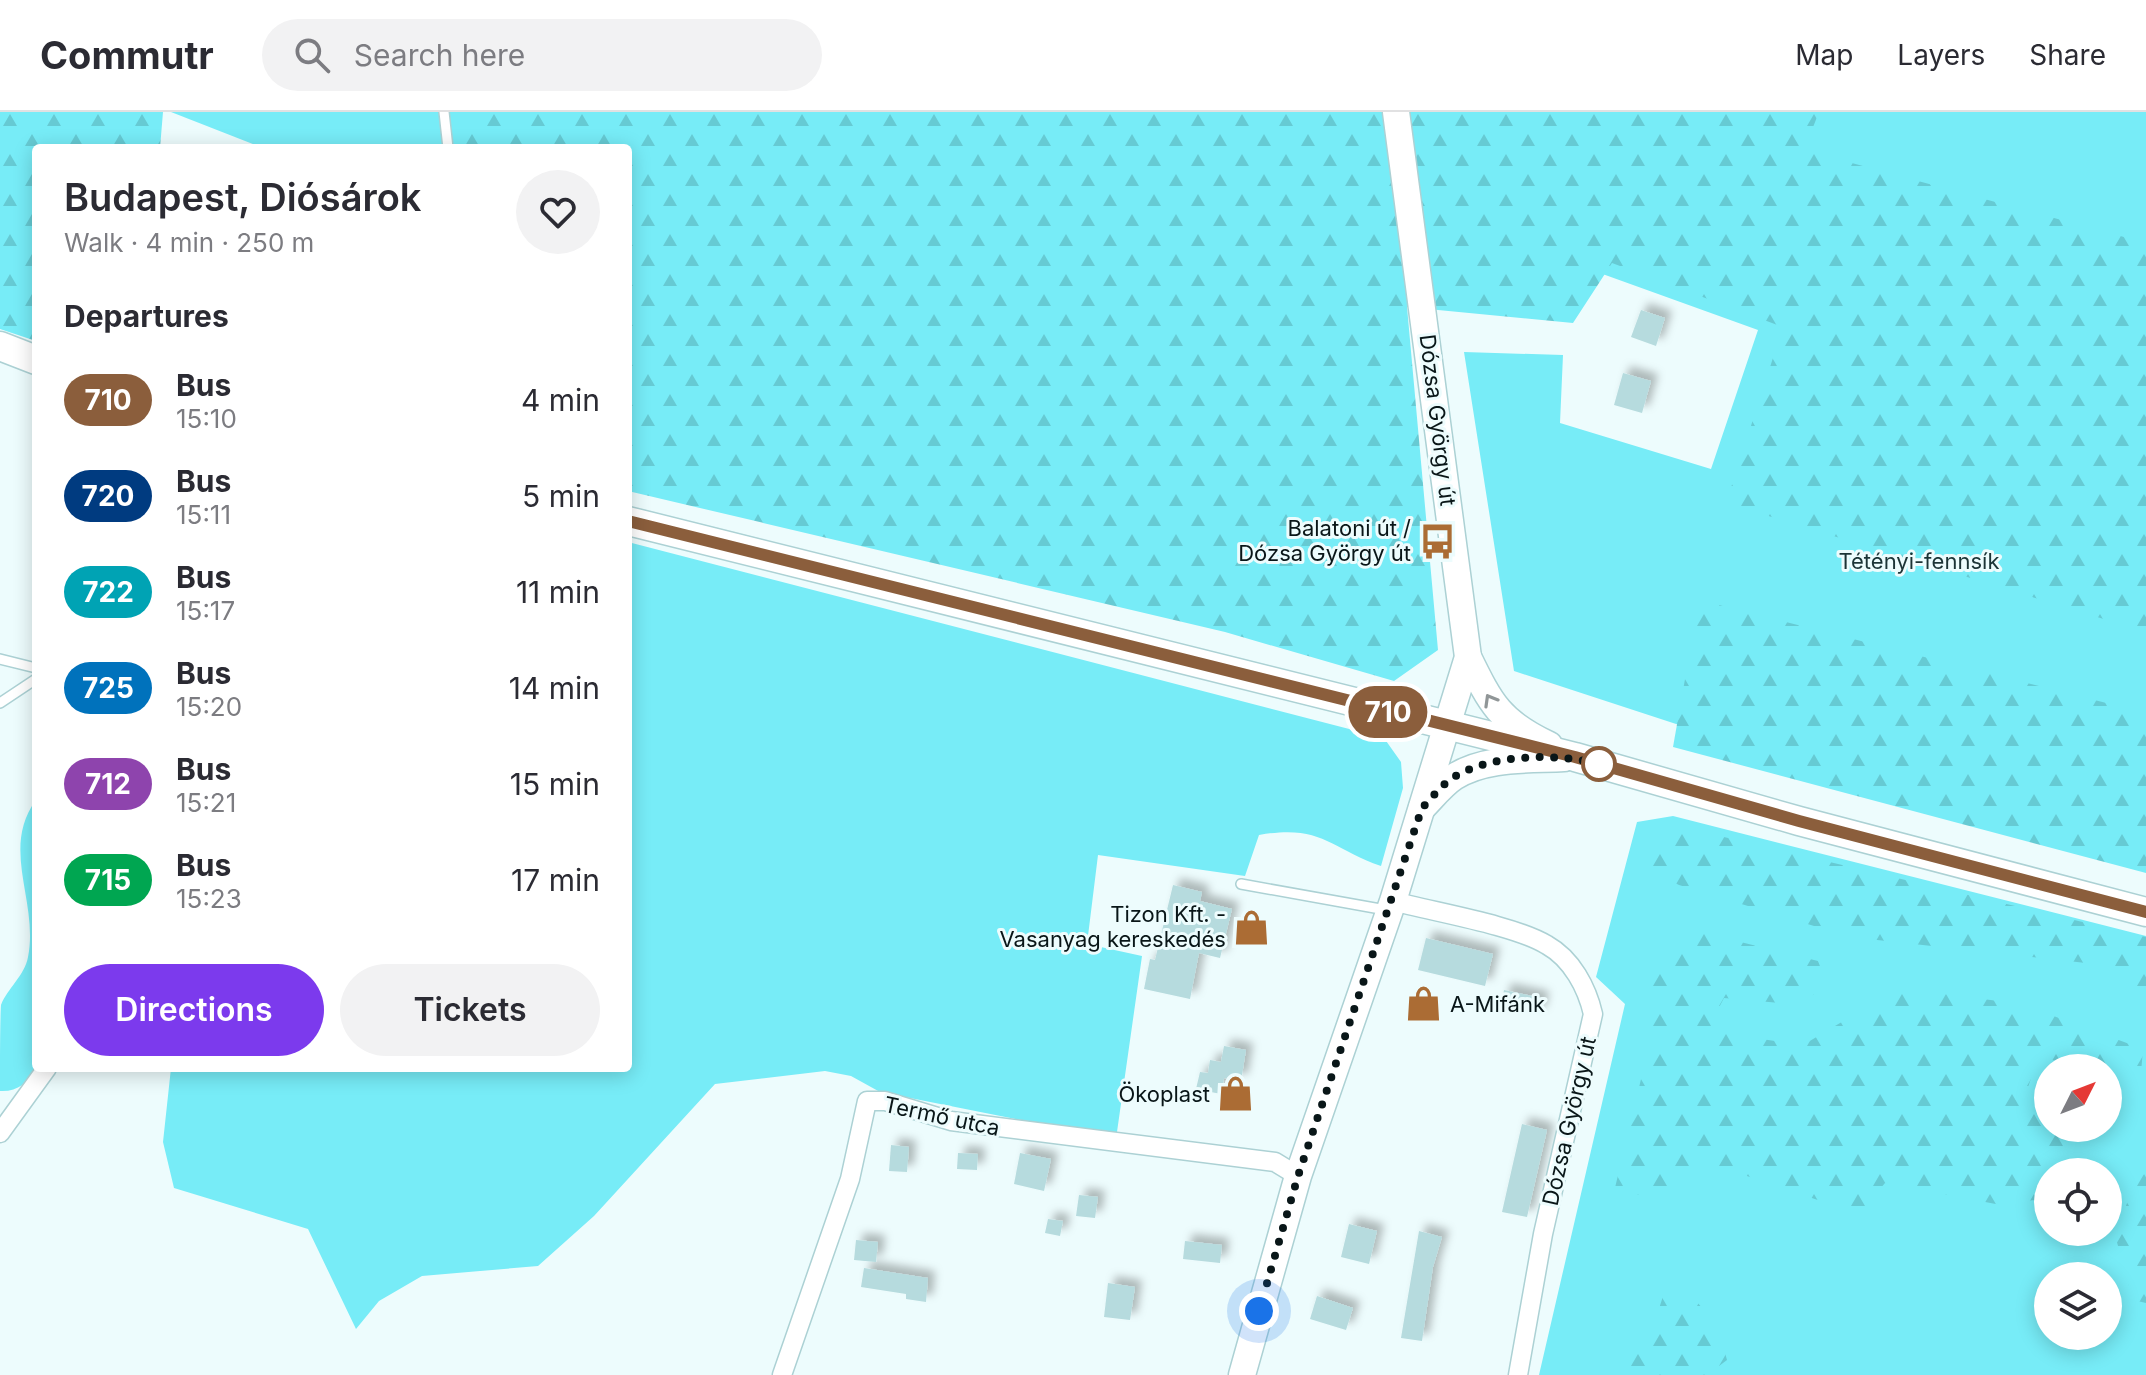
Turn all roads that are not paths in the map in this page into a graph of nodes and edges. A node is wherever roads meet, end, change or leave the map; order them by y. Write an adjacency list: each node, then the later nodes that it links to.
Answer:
1 (444, 112): 3 (lane)
2 (1396, 112): 7 (street, Dózsa György út)
3 (448, 144)
4 (0, 346): 5 (main road)
5 (32, 358)
6 (632, 522): 12 (main road)
7 (1468, 657): 12 (street, Dózsa György út); 13 (street, one-way to 7)
8 (0, 659): 9 (lane)
9 (32, 667)
10 (32, 682): 11 (lane)
11 (0, 703)
12 (1446, 726): 13 (main road); 14 (street, Dózsa György út)
13 (1575, 757): 14 (street); 17 (main road)
14 (1422, 808): 16 (street, Dózsa György út)
15 (1241, 884): 16 (lane)
16 (1391, 906): 20 (street, Dózsa György út); 23 (street, Dózsa György út)
17 (2146, 912)
18 (44, 1072): 19 (street)
19 (0, 1133)
20 (1298, 1176): 21 (street, Termő utca); 22 (street, Dózsa György út)
21 (782, 1375)
22 (1242, 1375)
23 (1518, 1375)

